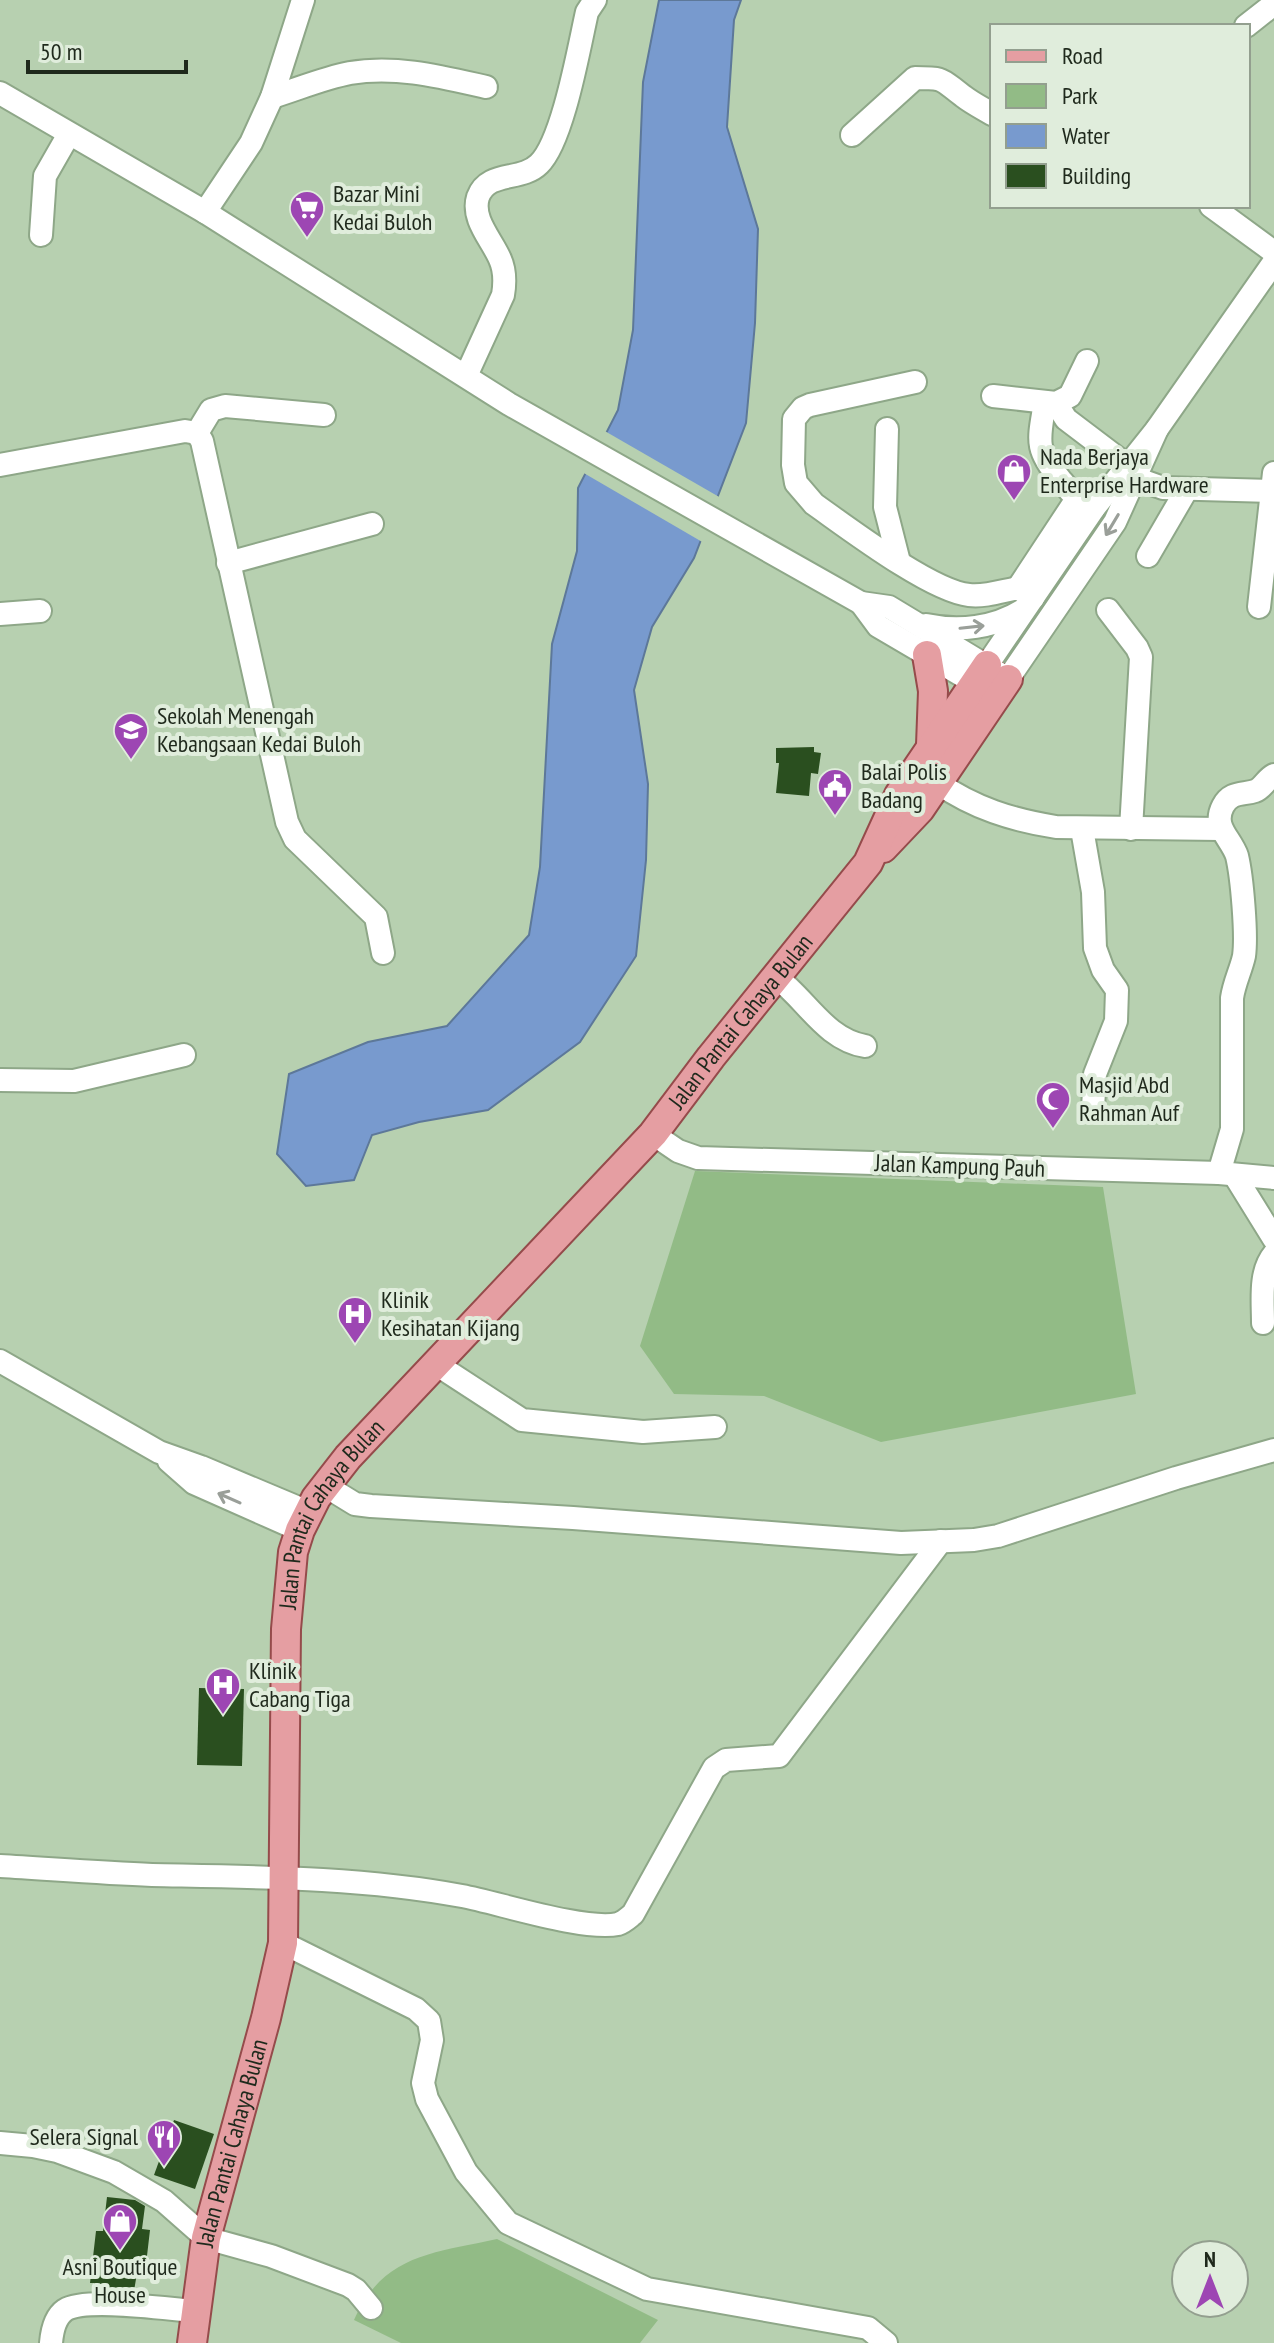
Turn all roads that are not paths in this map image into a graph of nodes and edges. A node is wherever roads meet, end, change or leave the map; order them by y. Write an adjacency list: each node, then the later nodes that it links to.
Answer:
1 (303, 0): 7 (street)
2 (595, 0): 17 (street)
3 (1274, 4): 4 (street)
4 (1249, 24)
5 (486, 87): 7 (street)
6 (0, 93): 9 (street)
7 (272, 97): 12 (street)
8 (990, 113): 10 (street)
9 (69, 134): 12 (street); 13 (street)
10 (852, 135)
11 (1214, 208): 14 (street)
12 (205, 212): 17 (street)
13 (41, 235)
14 (1274, 252)
15 (1274, 262): 25 (street, Jalan Pantai Cahaya Bulan)
16 (1087, 361): 20 (street)
17 (466, 376): 34 (street)
18 (915, 382): 31 (street)
19 (993, 396): 20 (street)
20 (1050, 402): 25 (street); 28 (street)
21 (324, 415): 23 (street)
22 (887, 429): 31 (street)
23 (197, 433): 24 (street); 32 (street)
24 (0, 465)
25 (1131, 472): 27 (street); 28 (street, Jalan Pantai Cahaya Bulan); 41 (street, Jalan Pantai Cahaya Bulan, one-way to 41)
26 (1273, 482): 27 (street); 35 (street)
27 (1187, 489): 30 (street)
28 (1085, 504): 33 (street, Jalan Pantai Cahaya Bulan)
29 (372, 524): 32 (street)
30 (1148, 556)
31 (899, 562): 33 (street)
32 (228, 563): 47 (street)
33 (1025, 598): 39 (street, one-way to 33); 41 (street, Jalan Pantai Cahaya Bulan)
34 (861, 603): 39 (street); 40 (street)
35 (1259, 607)
36 (1108, 610): 45 (street)
37 (40, 611): 38 (street)
38 (0, 614)
39 (917, 624): 41 (street)
40 (927, 655): 41 (street); 42 (main road)
41 (992, 680): 42 (main road, Jalan Pantai Cahaya Bulan)
42 (930, 771): 44 (street); 48 (main road, Jalan Pantai Cahaya Bulan)
43 (1274, 775): 46 (street)
44 (1082, 829): 45 (street); 52 (street)
45 (1131, 829): 46 (street)
46 (1220, 829): 54 (street)
47 (383, 953)
48 (776, 977): 49 (street); 53 (main road, Jalan Pantai Cahaya Bulan)
49 (865, 1046)
50 (184, 1055): 51 (street)
51 (0, 1080)
52 (1093, 1108)
53 (653, 1134): 54 (street, Jalan Kampung Pauh); 60 (main road, Jalan Pantai Cahaya Bulan)
54 (1227, 1174): 55 (street, Jalan Kampung Pauh); 56 (street)
55 (1274, 1178)
56 (1274, 1239)
57 (1274, 1254): 58 (street)
58 (1263, 1323)
59 (0, 1361): 64 (street)
60 (436, 1364): 61 (street); 63 (main road, Jalan Pantai Cahaya Bulan)
61 (715, 1427)
62 (1274, 1450): 65 (street)
63 (324, 1485): 64 (main road, Jalan Pantai Cahaya Bulan); 65 (street)
64 (304, 1521): 67 (main road, Jalan Pantai Cahaya Bulan)
65 (941, 1541): 67 (street)
66 (0, 1866): 67 (street)
67 (285, 1877): 68 (main road, Jalan Pantai Cahaya Bulan)
68 (283, 1943): 70 (main road, Jalan Pantai Cahaya Bulan); 75 (street)
69 (0, 2143): 70 (street)
70 (206, 2238): 71 (street); 72 (main road, Jalan Pantai Cahaya Bulan)
71 (371, 2308)
72 (195, 2311): 73 (street); 74 (main road, Jalan Pantai Cahaya Bulan)
73 (51, 2343)
74 (192, 2343)
75 (886, 2343)

